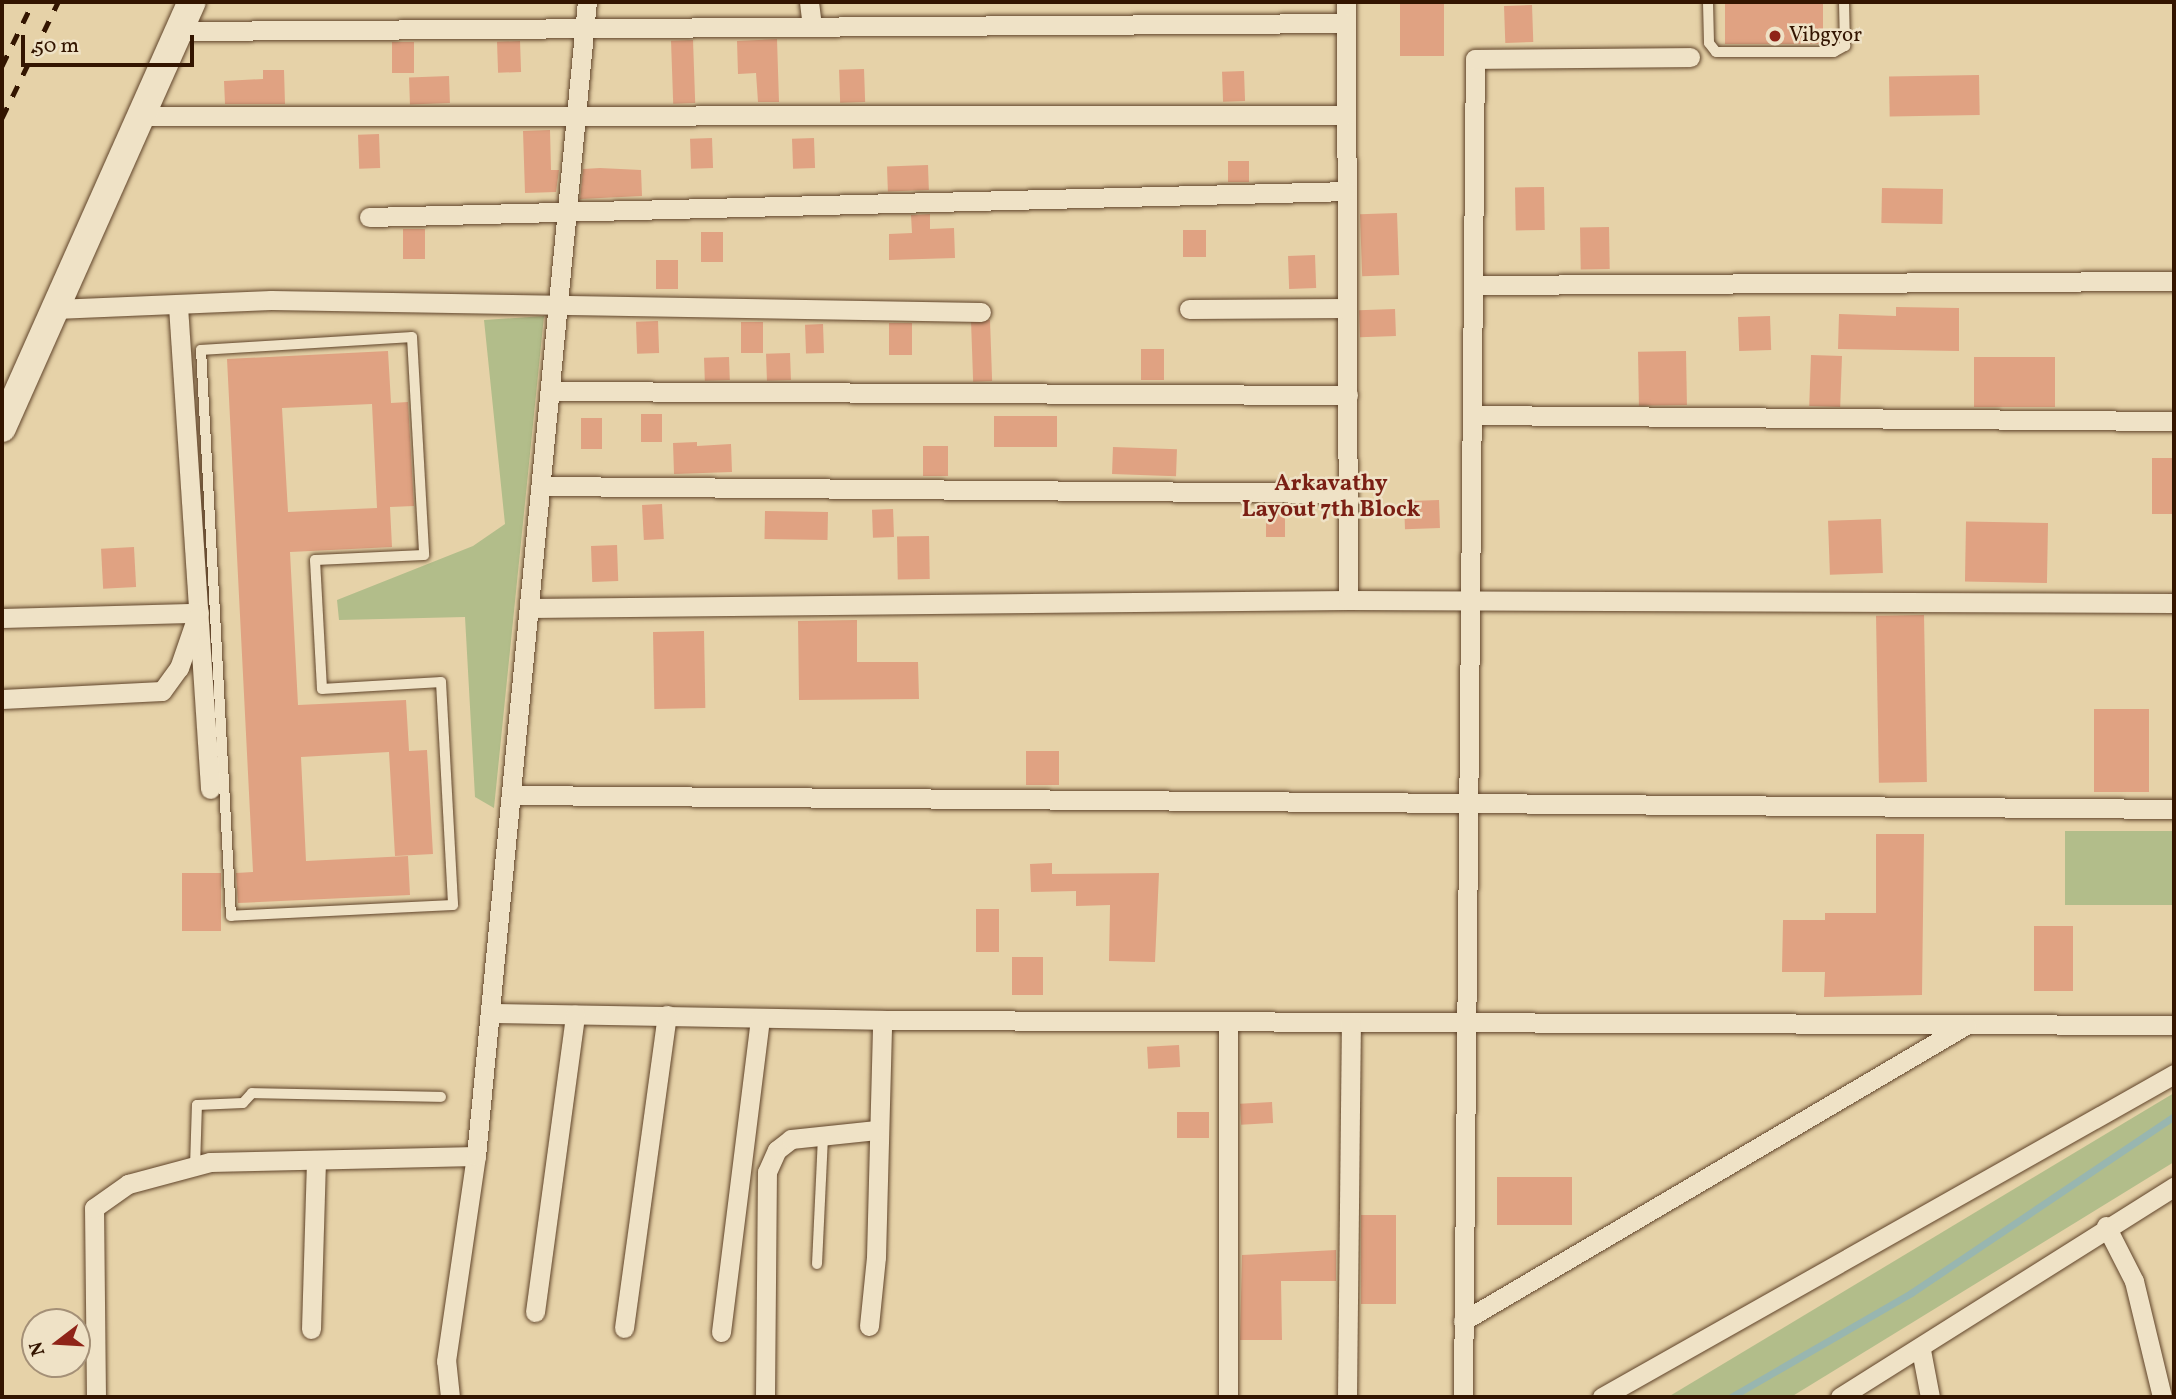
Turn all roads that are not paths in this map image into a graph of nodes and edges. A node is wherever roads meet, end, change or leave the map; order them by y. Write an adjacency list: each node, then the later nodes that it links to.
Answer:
1 (192, 2): 10 (street)
2 (587, 2): 9 (street)
3 (809, 2): 8 (street)
4 (1346, 2): 7 (street)
5 (1707, 2): 6 (lane)
6 (1844, 2)
7 (1346, 23): 8 (street); 12 (street)
8 (812, 26): 9 (street)
9 (587, 28): 10 (street); 14 (street)
10 (178, 30): 13 (street)
11 (1690, 57): 19 (street)
12 (1346, 115): 14 (street); 15 (street)
13 (139, 116): 14 (street); 23 (street)
14 (578, 116): 16 (street)
15 (1346, 191): 16 (street); 22 (street)
16 (569, 214): 17 (street); 21 (street)
17 (369, 217)
18 (2174, 281): 19 (street)
19 (1473, 285): 28 (street)
20 (178, 306): 21 (street); 23 (street); 37 (street)
21 (559, 306): 25 (street); 26 (street)
22 (1347, 308): 24 (street); 27 (street)
23 (55, 309): 30 (street)
24 (1189, 309)
25 (981, 312)
26 (551, 391): 27 (street); 31 (street)
27 (1348, 395): 32 (street)
28 (1472, 415): 29 (street); 34 (street)
29 (2174, 421)
30 (2, 428)
31 (542, 486): 32 (street); 36 (street)
32 (1348, 493): 33 (street)
33 (1348, 600): 34 (street); 36 (street)
34 (1470, 600): 35 (street); 42 (street)
35 (2174, 603)
36 (530, 608): 41 (street)
37 (206, 613): 37 (lane); 38 (street); 39 (street); 40 (street)
38 (2, 618)
39 (2, 699)
40 (210, 789)
41 (512, 795): 42 (street); 44 (street)
42 (1468, 803): 43 (street); 51 (street)
43 (2174, 809)
44 (490, 1013): 45 (street); 58 (street)
45 (575, 1015): 46 (street); 64 (street)
46 (667, 1015): 47 (street); 67 (street)
47 (760, 1018): 48 (street); 69 (street)
48 (882, 1020): 49 (street); 56 (street)
49 (1228, 1021): 50 (street); 74 (street)
50 (1351, 1022): 51 (street); 75 (street)
51 (1466, 1022): 52 (street); 65 (street)
52 (1967, 1024): 53 (street); 65 (street)
53 (2174, 1025)
54 (2174, 1074): 77 (street)
55 (441, 1097): 60 (lane)
56 (877, 1130): 57 (street); 66 (street)
57 (824, 1136): 63 (lane); 73 (street)
58 (476, 1156): 59 (street); 72 (street)
59 (316, 1160): 60 (street); 68 (street)
60 (195, 1167): 71 (street)
61 (2174, 1187): 62 (street)
62 (2106, 1226): 70 (street); 80 (street)
63 (817, 1264)
64 (535, 1312)
65 (1463, 1321): 76 (street)
66 (869, 1326)
67 (624, 1328)
68 (311, 1329)
69 (721, 1332)
70 (1921, 1350): 78 (street); 79 (street)
71 (96, 1397)
72 (450, 1397)
73 (765, 1397)
74 (1228, 1397)
75 (1347, 1397)
76 (1463, 1397)
77 (1602, 1397)
78 (1840, 1397)
79 (1930, 1397)
80 (2162, 1397)

